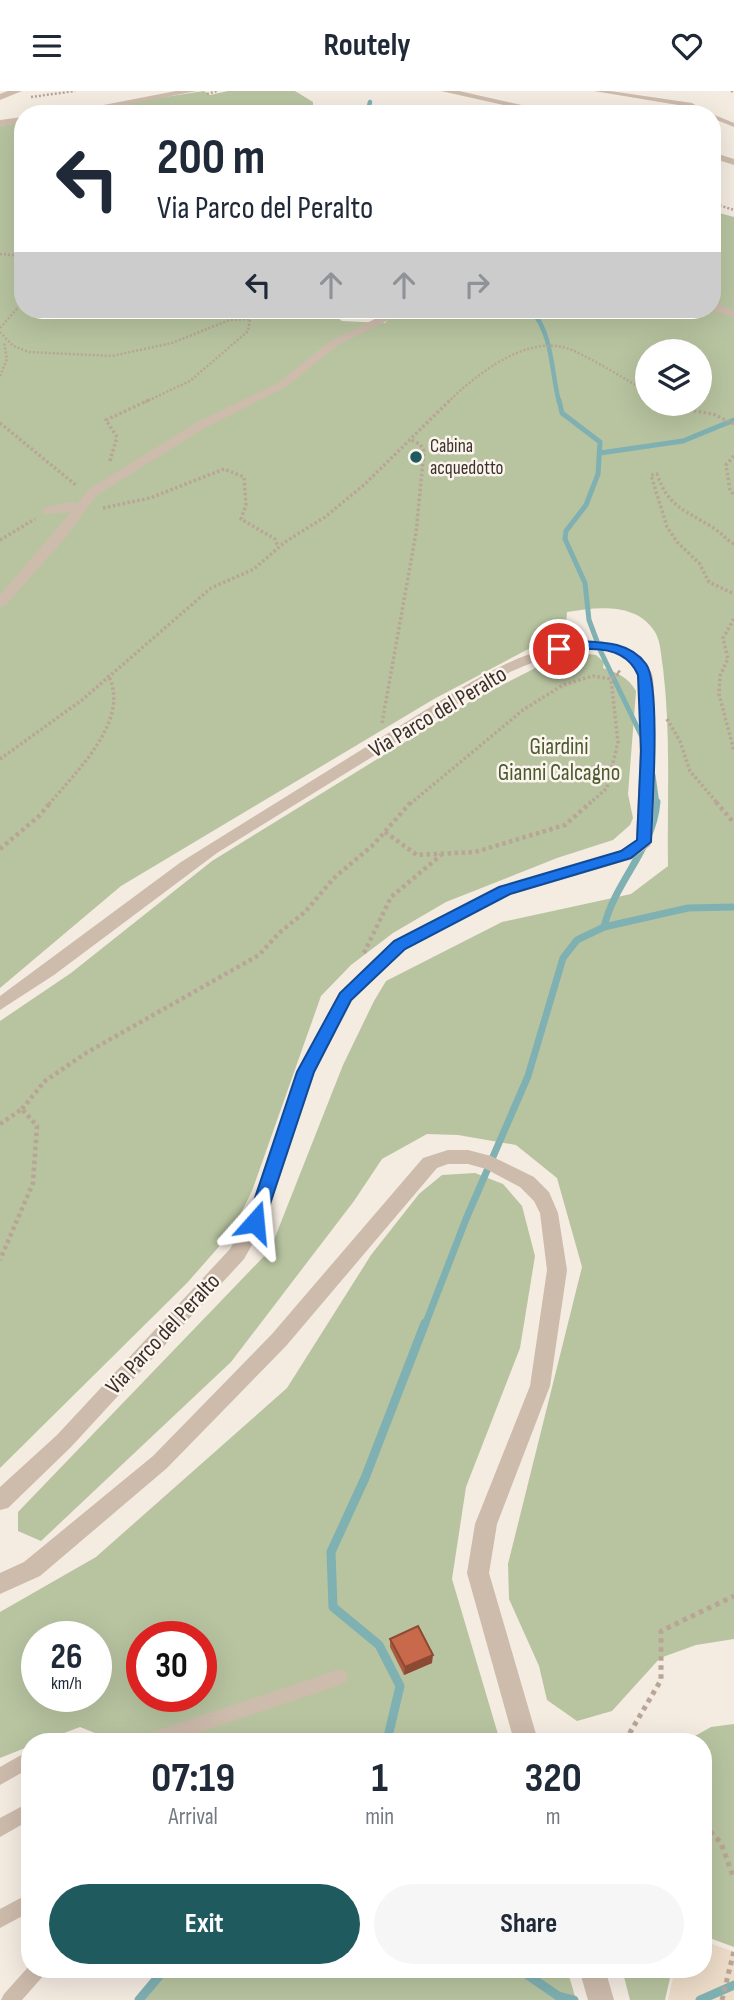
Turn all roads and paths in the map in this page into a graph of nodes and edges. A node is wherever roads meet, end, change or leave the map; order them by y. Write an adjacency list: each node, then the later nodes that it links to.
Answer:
1 (17, 91): 6 (street)
2 (75, 91): 6 (path)
3 (192, 91): 7 (street)
4 (446, 91): 8 (street)
5 (597, 91): 9 (lane)
6 (3, 97)
7 (112, 105)
8 (514, 105)
9 (692, 105)
10 (14, 313): 14 (path)
11 (233, 319): 15 (path)
12 (250, 319): 22 (path)
13 (383, 319): 27 (street)
14 (0, 330): 15 (path)
15 (4, 341): 16 (path)
16 (0, 376)
17 (635, 385): 21 (path)
18 (712, 414): 20 (path)
19 (0, 423): 24 (path)
20 (734, 423)
21 (411, 440): 30 (path); 38 (path)
22 (113, 454)
23 (734, 456): 25 (path)
24 (82, 489)
25 (734, 495)
26 (48, 511): 27 (street); 28 (path)
27 (79, 511): 30 (path); 32 (street)
28 (0, 540)
29 (734, 544): 31 (path)
30 (278, 547): 35 (path)
31 (734, 594)
32 (0, 603)
33 (734, 619): 39 (path)
34 (605, 646): 36 (path); 37 (street, Via Parco del Peralto); 38 (street, Via Parco del Peralto)
35 (108, 675): 40 (path); 43 (path)
36 (611, 679): 42 (path); 44 (path)
37 (645, 685): 41 (path); 50 (street, Via Parco del Peralto)
38 (377, 748): 46 (street, Via Parco del Peralto)
39 (734, 751)
40 (0, 759)
41 (734, 823)
42 (385, 832): 44 (path); 47 (path)
43 (0, 849)
44 (443, 853): 45 (path)
45 (366, 946)
46 (0, 1004)
47 (22, 1109): 48 (path); 49 (path)
48 (0, 1124)
49 (0, 1260)
50 (0, 1501)
51 (0, 1584): 55 (street)
52 (734, 1596): 56 (path)
53 (340, 1677): 54 (lane)
54 (174, 1733)
55 (524, 1733)
56 (630, 1733)
57 (21, 1764): 58 (lane)
58 (0, 1777)
59 (21, 1815): 60 (lane)
60 (0, 1828)
61 (712, 1833): 62 (path)
62 (734, 1879)
63 (21, 1907): 64 (lane)
64 (0, 1919)
65 (734, 1951): 70 (path)
66 (30, 1978): 68 (lane)
67 (595, 1978): 69 (street)
68 (10, 2000)
69 (601, 2000)
70 (722, 2000)

